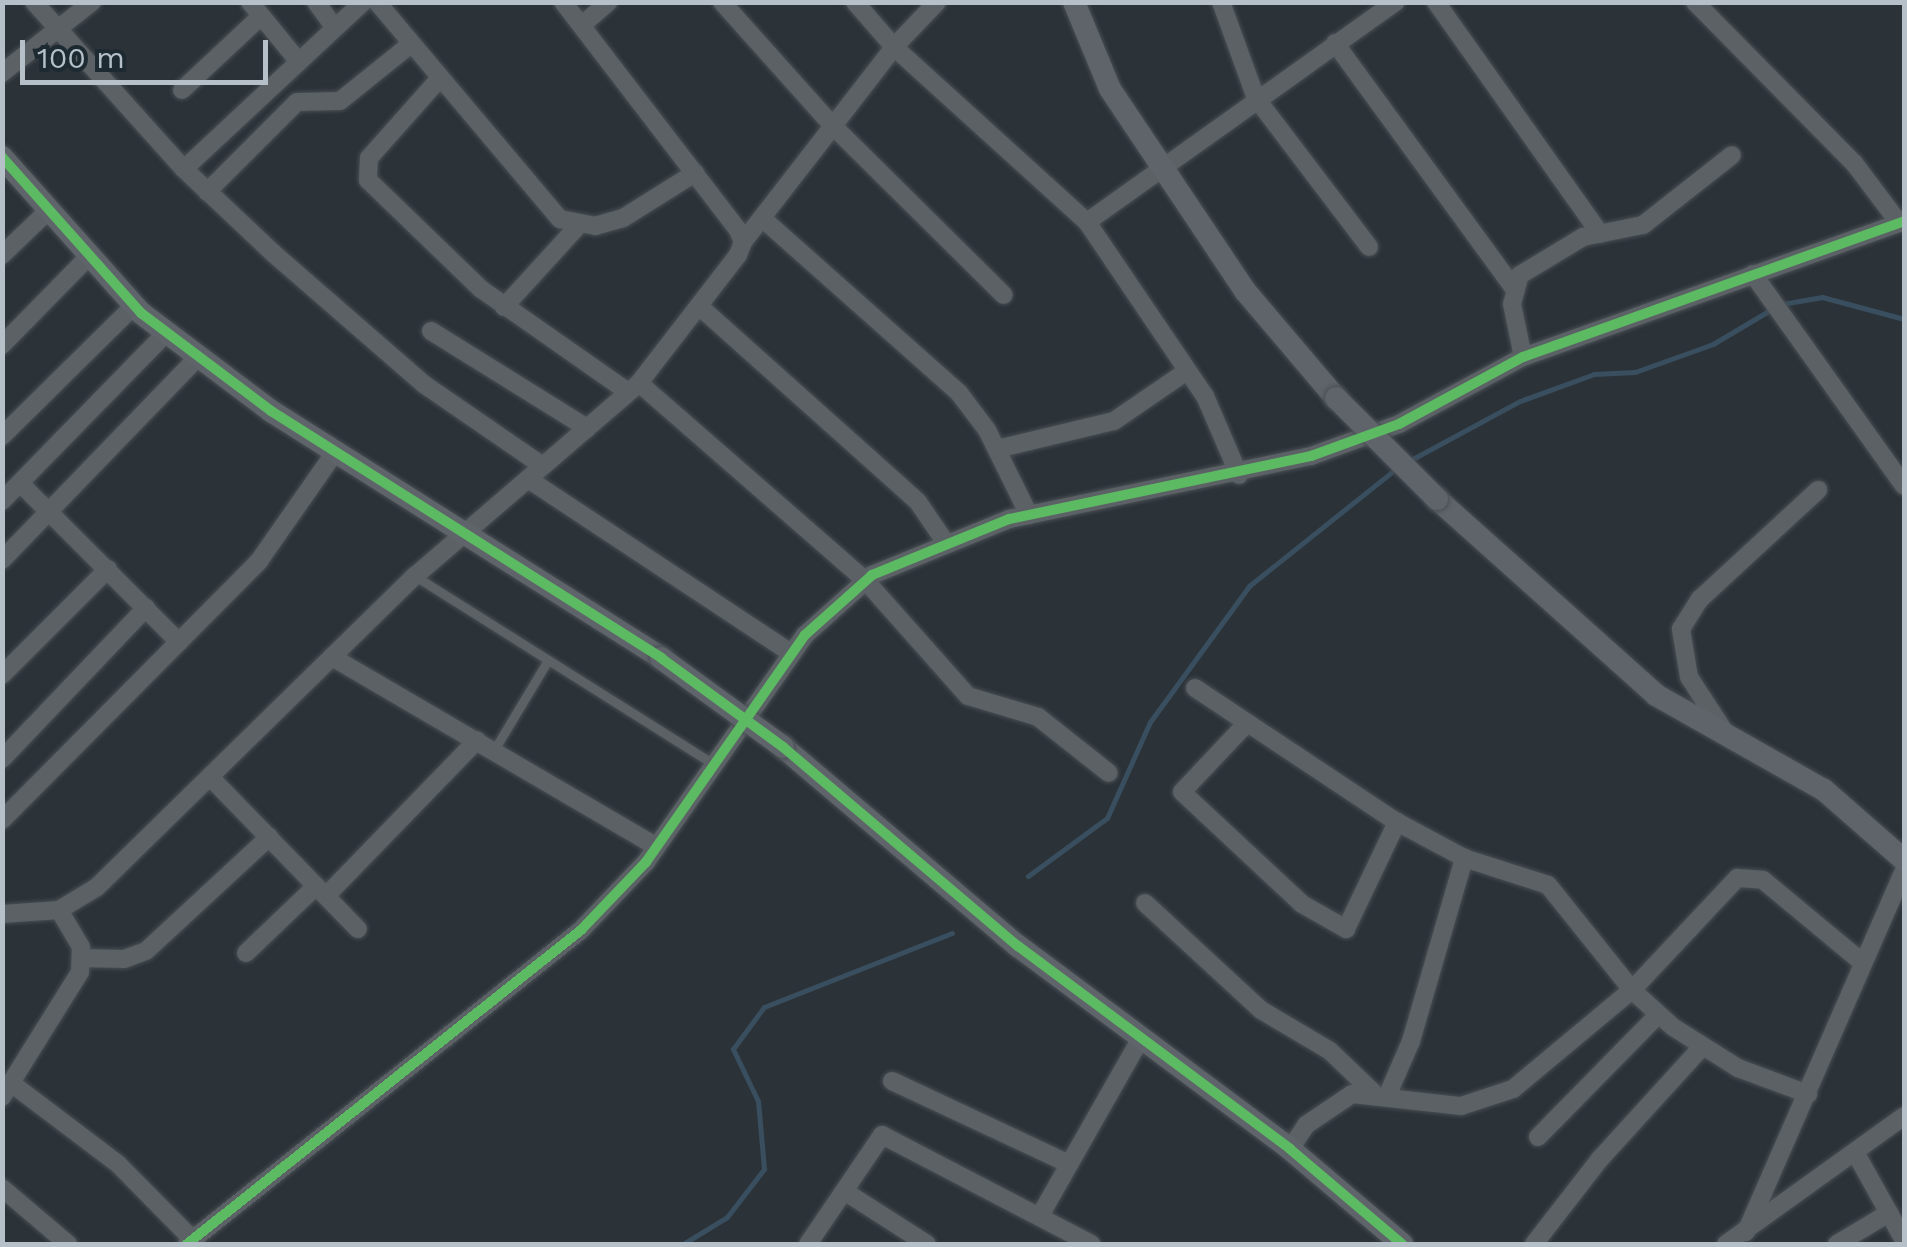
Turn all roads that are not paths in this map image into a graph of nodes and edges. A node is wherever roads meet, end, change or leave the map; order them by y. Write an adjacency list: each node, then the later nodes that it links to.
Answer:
1 (34, 2): 19 (street)
2 (92, 2): 19 (street)
3 (316, 2): 18 (street)
4 (363, 2): 18 (street)
5 (378, 2): 20 (street)
6 (563, 2): 17 (street)
7 (608, 2): 17 (street)
8 (722, 2): 28 (street)
9 (855, 2): 22 (street)
10 (937, 2): 22 (street)
11 (1074, 2): 30 (street)
12 (1221, 2): 27 (street)
13 (1394, 2): 21 (street)
14 (1436, 2): 40 (street)
15 (1695, 2): 38 (street)
16 (256, 10): 23 (street); 26 (street)
17 (582, 25): 33 (street)
18 (336, 28): 23 (street)
19 (59, 30): 24 (street); 32 (street)
20 (411, 44): 25 (street); 34 (street)
21 (1336, 44): 27 (street); 46 (street)
22 (894, 48): 28 (street); 37 (street)
23 (299, 62): 32 (street)
24 (2, 73)
25 (440, 78): 39 (street); 50 (street)
26 (182, 90)
27 (1256, 98): 30 (street); 42 (street)
28 (833, 126): 36 (street); 47 (street)
29 (1732, 155): 40 (street)
30 (1166, 164): 37 (street); 85 (street, bridge)
31 (5, 166): 35 (street)
32 (184, 170): 34 (street)
33 (695, 173): 39 (street); 41 (street)
34 (207, 192): 62 (street)
35 (50, 210): 43 (street); 44 (street)
36 (762, 218): 41 (street); 60 (street)
37 (1086, 222): 56 (street)
38 (1902, 222): 45 (street)
39 (578, 226): 50 (street)
40 (1600, 234): 46 (street)
41 (743, 242): 49 (street)
42 (1369, 246)
43 (2, 255)
44 (90, 255): 48 (street); 53 (street)
45 (1752, 274): 55 (street); 66 (street)
46 (1515, 290): 55 (street)
47 (1004, 295)
48 (135, 305): 52 (street); 59 (street)
49 (699, 306): 57 (street); 72 (street)
50 (504, 307): 57 (street)
51 (432, 330): 58 (street)
52 (167, 332): 54 (street); 65 (street)
53 (2, 345)
54 (199, 356): 61 (street); 69 (street)
55 (1523, 357): 63 (street)
56 (1188, 371): 60 (street); 63 (street)
57 (634, 388): 58 (street); 76 (street)
58 (586, 428): 62 (street)
59 (2, 436)
60 (996, 449): 70 (street)
61 (335, 452): 71 (street); 78 (street)
62 (543, 466): 64 (street)
63 (1239, 475): 70 (street)
64 (528, 479): 71 (street); 79 (street)
65 (20, 483): 68 (street); 69 (street)
66 (1904, 486)
67 (1818, 490): 85 (street)
68 (2, 501)
69 (48, 514): 73 (street); 74 (street)
70 (1029, 515): 72 (street)
71 (464, 535): 75 (street); 109 (street, bridge)
72 (946, 543): 76 (street)
73 (2, 560)
74 (108, 569): 77 (street); 82 (street)
75 (415, 576): 80 (street); 81 (lane)
76 (864, 580): 79 (street); 90 (street)
77 (146, 608): 78 (street); 88 (street)
78 (179, 642): 92 (street)
79 (791, 653): 89 (street)
80 (332, 657): 86 (street); 91 (street)
81 (548, 660): 87 (lane); 89 (lane)
82 (7, 663)
83 (1195, 688): 84 (street)
84 (1246, 724): 93 (street); 93 (street)
85 (1728, 737): 97 (street)
86 (477, 740): 87 (street); 99 (street)
87 (494, 750): 95 (street)
88 (2, 760)
89 (713, 764): 95 (street)
90 (1109, 774)
91 (210, 777): 94 (street); 101 (street)
92 (2, 820)
93 (1397, 822): 96 (street)
94 (269, 837): 99 (street); 105 (street)
95 (656, 846): 127 (street)
96 (1464, 858): 107 (street); 113 (street)
97 (1904, 860)
98 (1904, 870): 106 (street)
99 (321, 891): 103 (street); 104 (street)
100 (1145, 904): 113 (street)
101 (59, 910): 102 (street); 105 (street)
102 (2, 914)
103 (358, 929)
104 (246, 953)
105 (82, 958): 112 (street)
106 (1863, 963): 107 (street); 114 (street)
107 (1632, 990): 108 (street); 113 (street)
108 (1658, 1015): 110 (street); 116 (street)
109 (1140, 1040): 117 (street); 119 (street)
110 (1702, 1047): 114 (street); 132 (street)
111 (892, 1081): 119 (street)
112 (7, 1090): 127 (street)
113 (1380, 1093): 117 (street)
114 (1808, 1094): 124 (street)
115 (1904, 1116): 118 (street)
116 (1538, 1137)
117 (1290, 1149): 131 (street)
118 (1855, 1152): 122 (street); 124 (street)
119 (1067, 1163): 123 (street)
120 (2, 1188): 126 (street)
121 (844, 1191): 123 (street); 128 (street); 129 (street)
122 (1889, 1213): 125 (street); 134 (street)
123 (1041, 1214): 130 (street)
124 (1746, 1232): 133 (street)
125 (1904, 1240)
126 (60, 1242)
127 (190, 1242)
128 (808, 1244)
129 (928, 1244)
130 (1091, 1244)
131 (1402, 1244)
132 (1534, 1244)
133 (1726, 1244)
134 (1836, 1244)

